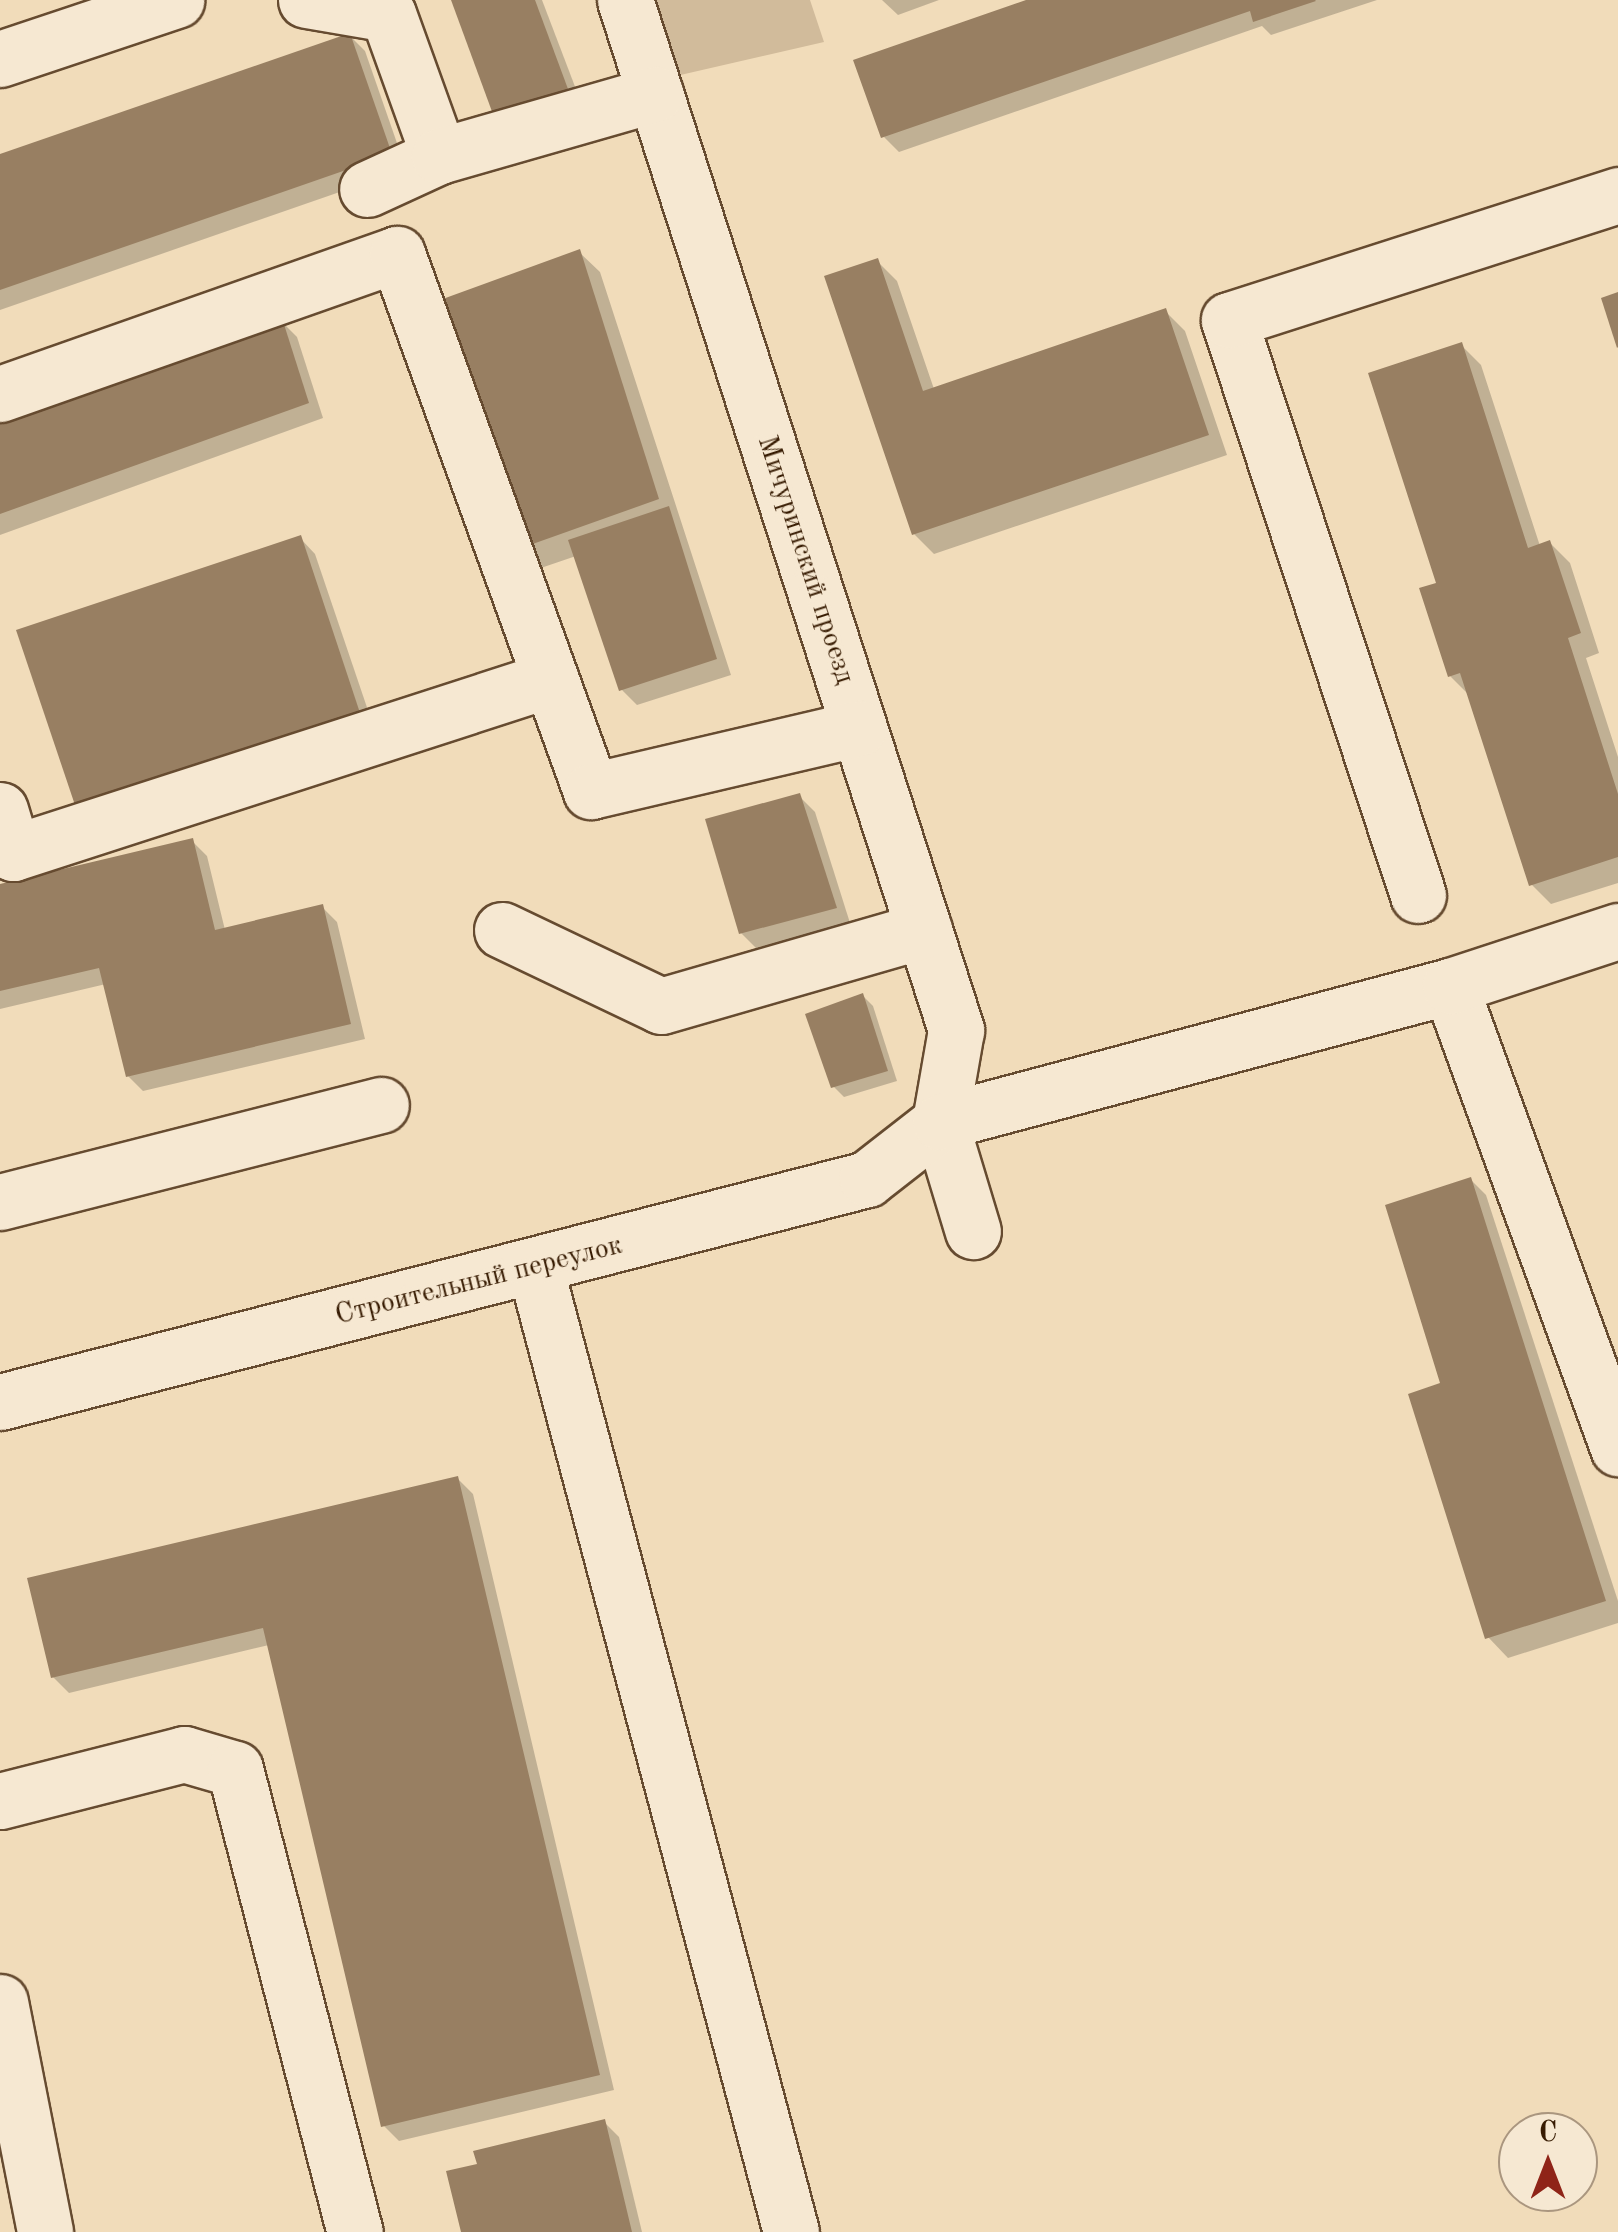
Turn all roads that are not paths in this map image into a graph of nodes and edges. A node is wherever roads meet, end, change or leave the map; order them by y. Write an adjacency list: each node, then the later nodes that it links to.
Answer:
1 (176, 0): 4 (street)
2 (306, 0): 6 (street)
3 (625, 0): 5 (street, Мичуринский проезд)
4 (0, 59)
5 (655, 94): 6 (street); 11 (street, Мичуринский проезд)
6 (439, 156): 7 (street)
7 (367, 190)
8 (1618, 195): 13 (street)
9 (0, 394): 10 (street)
10 (551, 679): 11 (street); 12 (street)
11 (859, 728): 15 (street, Мичуринский проезд)
12 (0, 810)
13 (1418, 895)
14 (502, 930): 15 (street)
15 (924, 930): 19 (street, Мичуринский проезд)
16 (1618, 931): 17 (street)
17 (1450, 986): 19 (street); 23 (street)
18 (381, 1105): 20 (street)
19 (940, 1122): 21 (street); 22 (street, Строительный переулок)
20 (0, 1202)
21 (973, 1231)
22 (536, 1267): 24 (street, Строительный переулок); 30 (street)
23 (1608, 1385): 25 (street)
24 (0, 1402)
25 (1618, 1448)
26 (0, 1801): 29 (street)
27 (0, 2002): 28 (street)
28 (45, 2232)
29 (355, 2232)
30 (790, 2232)

